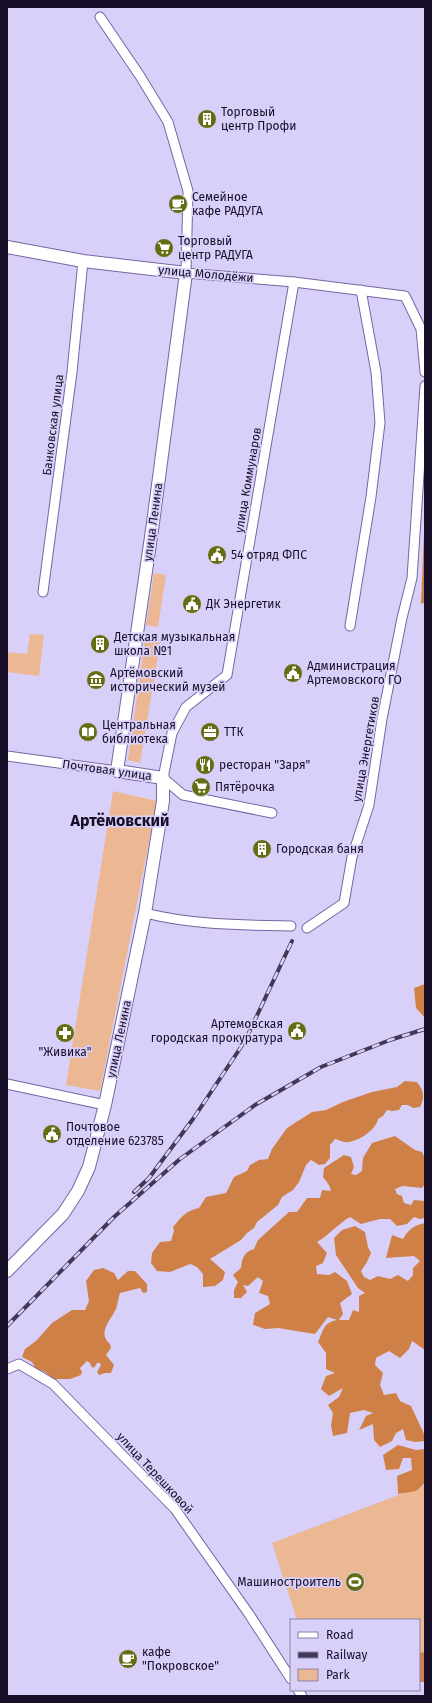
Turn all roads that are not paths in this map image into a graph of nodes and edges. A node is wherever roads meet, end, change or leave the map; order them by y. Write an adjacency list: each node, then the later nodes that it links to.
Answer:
1 (100, 17): 4 (street)
2 (7, 247): 3 (street, улица Молодёжи)
3 (83, 261): 4 (street, улица Молодёжи); 9 (street, Банковская улица)
4 (186, 273): 5 (street, улица Молодёжи); 12 (street, улица Ленина)
5 (294, 282): 6 (street, улица Молодёжи); 13 (street, улица Коммунаров)
6 (361, 290): 7 (street, улица Молодёжи); 10 (street)
7 (425, 372)
8 (425, 386): 17 (street, улица Энергетиков)
9 (43, 592)
10 (350, 626)
11 (7, 756): 12 (street, Почтовая улица)
12 (117, 771): 13 (street, Почтовая улица)
13 (163, 778): 14 (street, Почтовая улица); 15 (street, улица Ленина)
14 (272, 813)
15 (145, 913): 16 (street); 19 (street, улица Ленина)
16 (291, 926)
17 (307, 928)
18 (7, 1084): 19 (street)
19 (105, 1105): 20 (street, улица Ленина)
20 (7, 1270)
21 (7, 1369): 22 (street, улица Терешковой)
22 (290, 1677)

